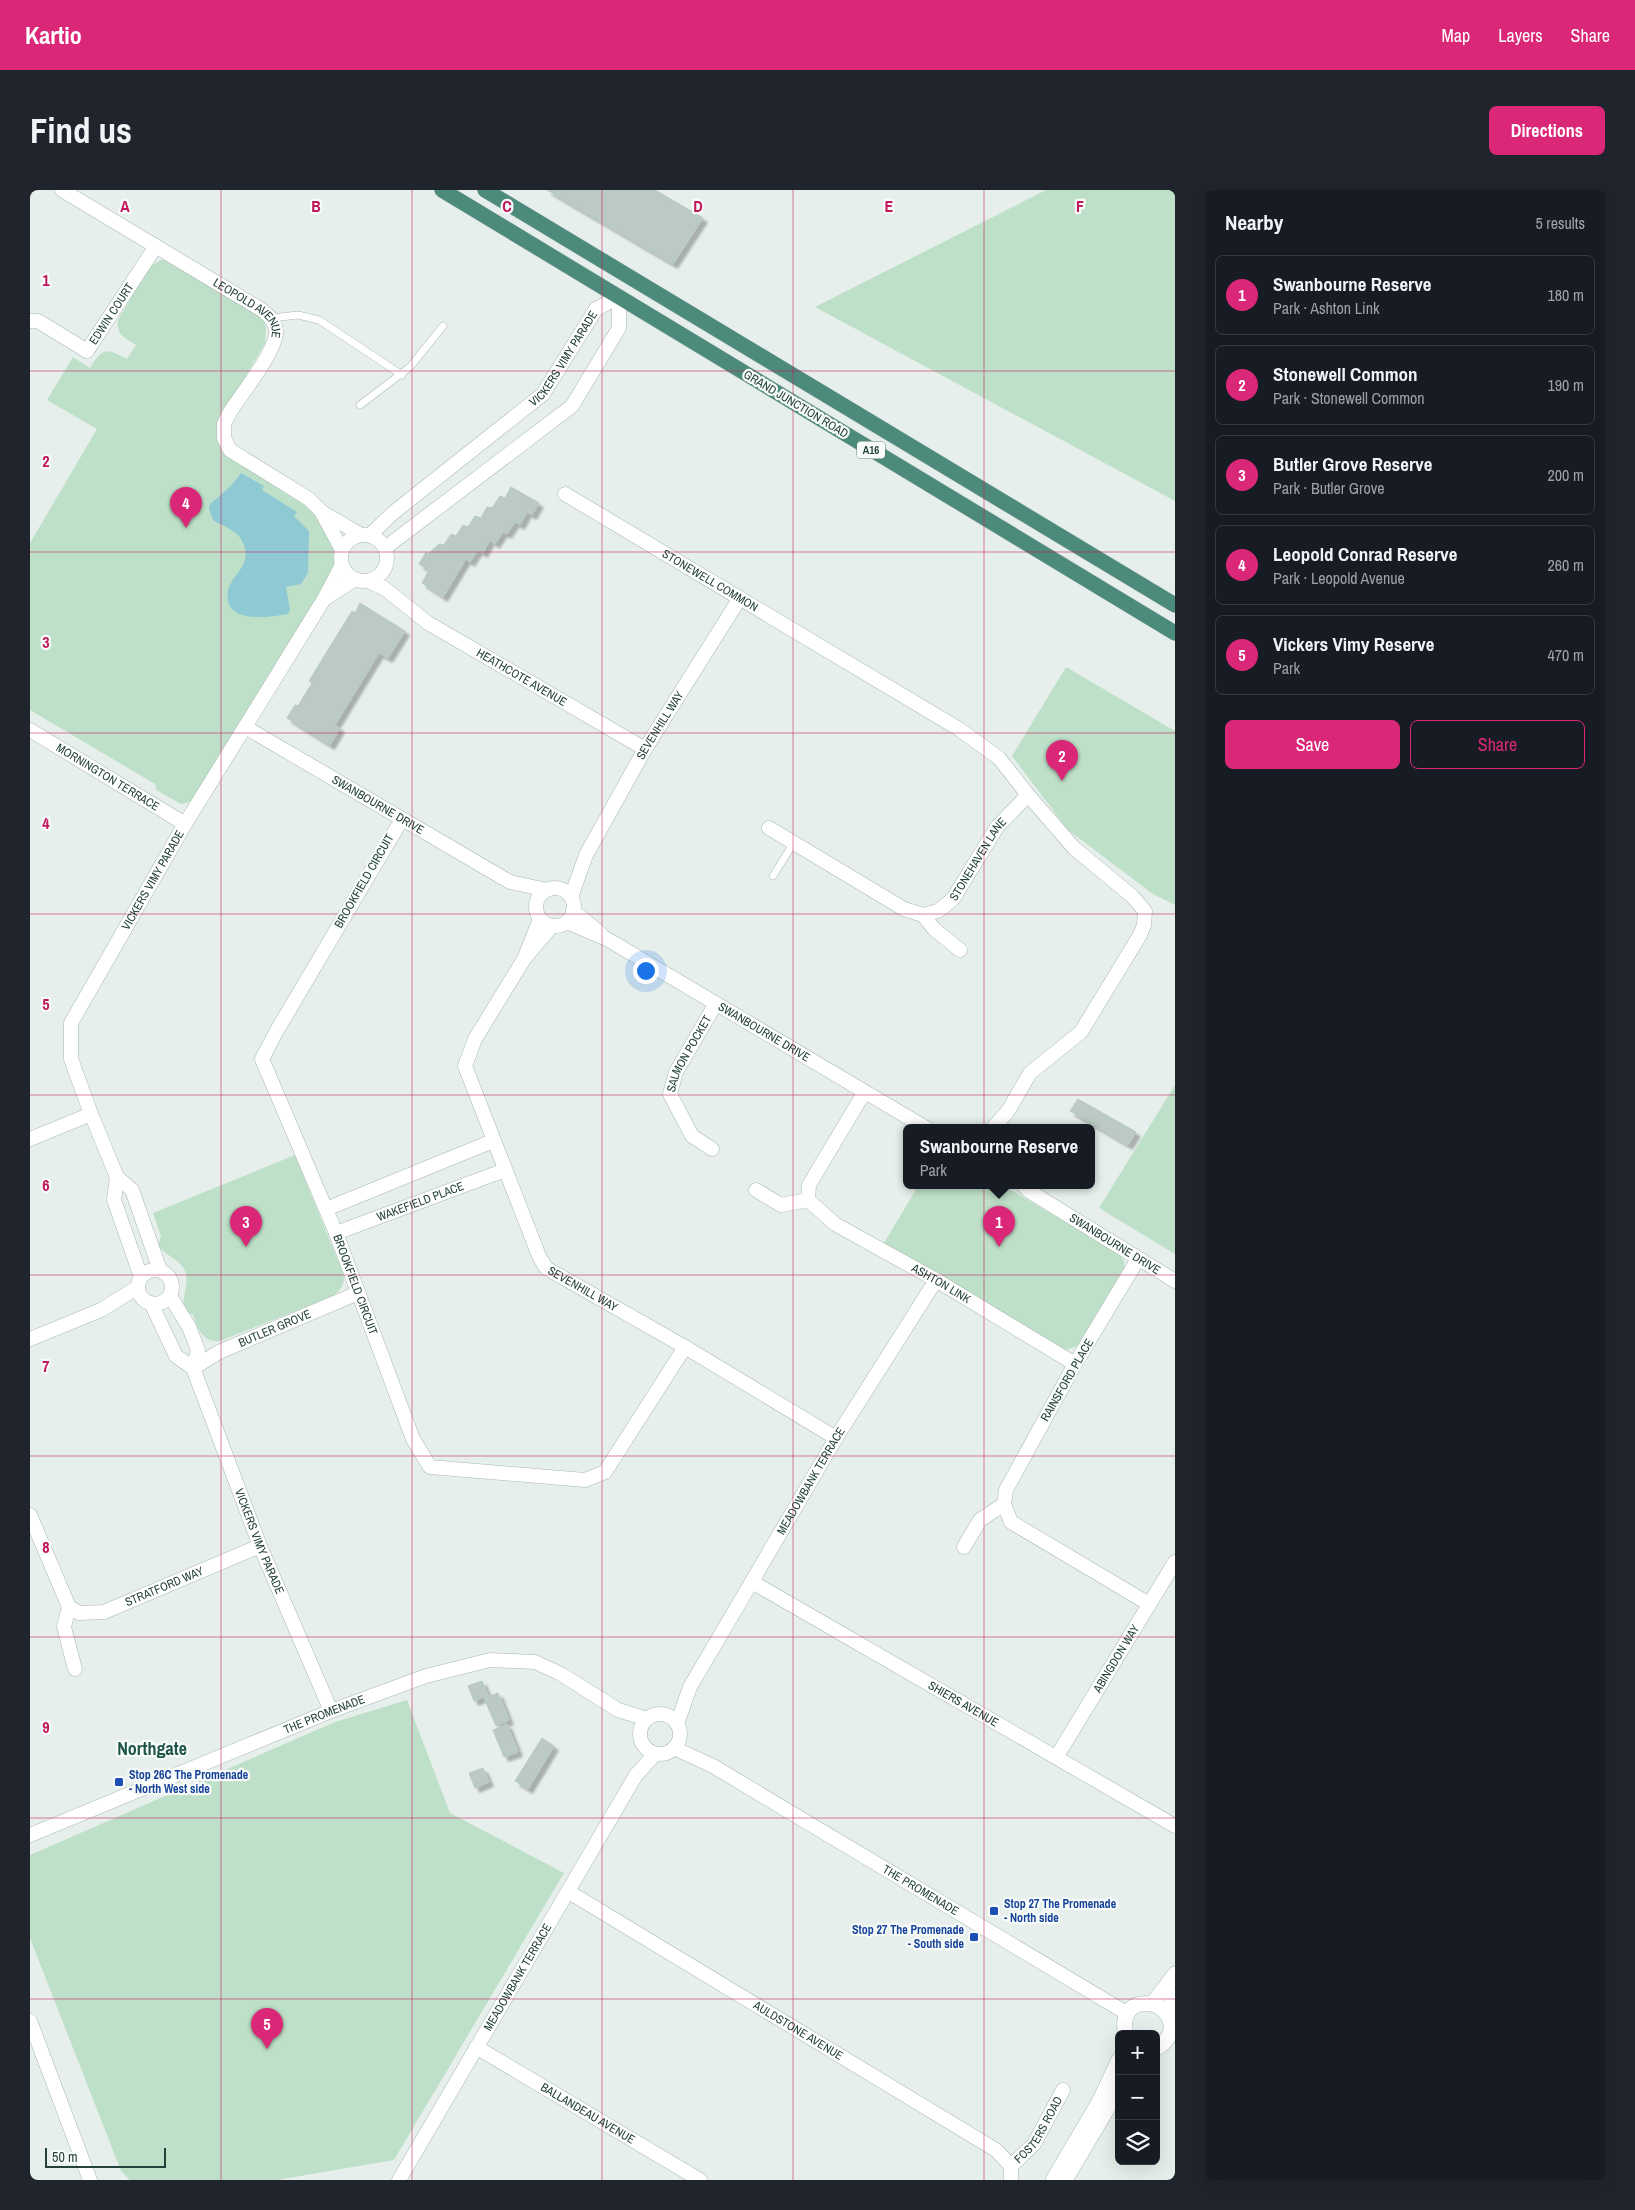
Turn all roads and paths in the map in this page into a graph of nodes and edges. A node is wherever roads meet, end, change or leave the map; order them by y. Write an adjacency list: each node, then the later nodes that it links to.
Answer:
1 (62, 190): 4 (street, LEOPOLD AVENUE)
2 (442, 190): 6 (highway, GRAND JUNCTION ROAD / A16)
3 (485, 190): 5 (highway, GRAND JUNCTION ROAD / A16)
4 (156, 246): 7 (street, LEOPOLD AVENUE); 8 (street, EDWIN COURT)
5 (631, 278): 6 (highway); 22 (highway, GRAND JUNCTION ROAD / A16)
6 (619, 297): 14 (street, VICKERS VIMY PARADE); 16 (street, VICKERS VIMY PARADE); 23 (highway, GRAND JUNCTION ROAD / A16)
7 (272, 318): 10 (lane); 13 (street, LEOPOLD AVENUE)
8 (30, 321)
9 (443, 326): 10 (lane)
10 (402, 375): 11 (lane)
11 (360, 405)
12 (565, 494): 19 (street, STONEWELL COMMON)
13 (322, 512): 14 (street, LEOPOLD AVENUE); 15 (street, LEOPOLD AVENUE)
14 (366, 535): 15 (street); 16 (street)
15 (342, 550): 17 (street)
16 (386, 556): 18 (street); 21 (street, HEATHCOTE AVENUE)
17 (342, 565): 18 (street); 20 (street, VICKERS VIMY PARADE)
18 (362, 580): 20 (street, VICKERS VIMY PARADE); 21 (street, HEATHCOTE AVENUE)
19 (740, 598): 26 (street, SEVENHILL WAY); 27 (street, STONEWELL COMMON)
20 (324, 599): 24 (street, VICKERS VIMY PARADE)
21 (404, 602): 26 (street, HEATHCOTE AVENUE)
22 (1175, 605)
23 (1175, 633)
24 (245, 727): 28 (street, SWANBOURNE DRIVE); 29 (street, VICKERS VIMY PARADE)
25 (30, 730): 29 (street, MORNINGTON TERRACE)
26 (644, 749): 32 (street, SEVENHILL WAY)
27 (1028, 795): 37 (street, STONEHAVEN LANE); 43 (street, STONEWELL COMMON)
28 (402, 818): 34 (street, SWANBOURNE DRIVE); 56 (street, BROOKFIELD CIRCUIT)
29 (185, 824): 44 (street, VICKERS VIMY PARADE)
30 (769, 828): 31 (street)
31 (793, 844): 33 (lane); 37 (street)
32 (586, 854): 35 (street, SEVENHILL WAY); 36 (street, SEVENHILL WAY)
33 (773, 876)
34 (510, 882): 35 (street, SWANBOURNE DRIVE); 38 (street, SWANBOURNE DRIVE)
35 (552, 889): 36 (street); 38 (street)
36 (571, 897): 39 (street)
37 (923, 916): 40 (street)
38 (542, 917): 39 (street); 49 (street, SEVENHILL WAY)
39 (570, 917): 41 (street, SWANBOURNE DRIVE)
40 (960, 950)
41 (715, 1005): 42 (street, SWANBOURNE DRIVE); 50 (street, SALMON POCKET)
42 (864, 1093): 45 (street, SWANBOURNE DRIVE); 55 (street)
43 (1008, 1111): 46 (street, STONEWELL COMMON); 47 (street, STONEWELL COMMON)
44 (91, 1114): 48 (street); 52 (street, VICKERS VIMY PARADE)
45 (917, 1124)
46 (997, 1124)
47 (1005, 1124)
48 (30, 1139)
49 (493, 1141): 51 (street, SEVENHILL WAY); 56 (street)
50 (712, 1149)
51 (505, 1170): 57 (street, WAKEFIELD PLACE); 68 (street, SEVENHILL WAY)
52 (117, 1177): 59 (street, VICKERS VIMY PARADE); 62 (street, VICKERS VIMY PARADE)
53 (1028, 1189): 58 (street, SWANBOURNE DRIVE)
54 (756, 1190): 55 (street)
55 (808, 1200): 60 (street, ASHTON LINK)
56 (326, 1209): 57 (street, BROOKFIELD CIRCUIT)
57 (336, 1233): 63 (street, BROOKFIELD CIRCUIT)
58 (1138, 1259): 61 (street, SWANBOURNE DRIVE); 69 (street, RAINSFORD PLACE)
59 (160, 1270): 62 (street); 64 (street)
60 (936, 1280): 69 (street, ASHTON LINK); 71 (street, MEADOWBANK TERRACE)
61 (1175, 1281)
62 (139, 1282): 65 (street); 66 (street)
63 (358, 1293): 68 (street, BROOKFIELD CIRCUIT); 70 (street, BUTLER GROVE)
64 (170, 1296): 65 (street); 70 (street, VICKERS VIMY PARADE)
65 (148, 1302): 66 (street); 70 (street, VICKERS VIMY PARADE)
66 (100, 1310): 67 (street)
67 (30, 1339)
68 (685, 1347): 71 (street, SEVENHILL WAY)
69 (1075, 1364): 72 (street, RAINSFORD PLACE)
70 (193, 1368): 74 (street, VICKERS VIMY PARADE)
71 (836, 1438): 77 (street, MEADOWBANK TERRACE)
72 (1004, 1504): 75 (street); 78 (street)
73 (30, 1515): 79 (street)
74 (260, 1546): 79 (street, STRATFORD WAY); 83 (street, VICKERS VIMY PARADE)
75 (964, 1547)
76 (1175, 1562): 78 (street, ABINGDON WAY)
77 (752, 1582): 81 (street, MEADOWBANK TERRACE); 89 (street, SHIERS AVENUE)
78 (1149, 1604): 89 (street, ABINGDON WAY)
79 (69, 1607): 80 (street)
80 (75, 1669)
81 (690, 1687): 84 (street, MEADOWBANK TERRACE); 86 (street, MEADOWBANK TERRACE)
82 (618, 1710): 83 (street, THE PROMENADE); 85 (street, THE PROMENADE); 88 (street, THE PROMENADE)
83 (331, 1711): 91 (street, THE PROMENADE)
84 (664, 1715): 85 (street); 86 (street)
85 (647, 1719): 88 (street)
86 (677, 1724): 87 (street)
87 (676, 1744): 88 (street); 96 (street, THE PROMENADE)
88 (646, 1745): 92 (street, MEADOWBANK TERRACE)
89 (1057, 1756): 90 (street, SHIERS AVENUE)
90 (1175, 1826)
91 (30, 1834)
92 (569, 1892): 100 (street, MEADOWBANK TERRACE); 105 (street, AULDSTONE AVENUE)
93 (1175, 1974): 95 (main road)
94 (1175, 1995): 99 (main road)
95 (1153, 2003): 96 (main road); 99 (main road)
96 (1128, 2014): 98 (main road)
97 (30, 2021): 104 (street)
98 (1126, 2030)
99 (1169, 2033)
100 (476, 2047): 108 (street, MEADOWBANK TERRACE); 109 (street, BALLANDEAU AVENUE)
101 (1115, 2068): 110 (main road)
102 (1063, 2090): 105 (street, FOSTERS ROAD)
103 (1115, 2096): 111 (main road)
104 (85, 2164): 106 (street); 107 (street)
105 (1011, 2173)
106 (83, 2180)
107 (90, 2180)
108 (399, 2180)
109 (700, 2180)
110 (1053, 2180)
111 (1065, 2180)

